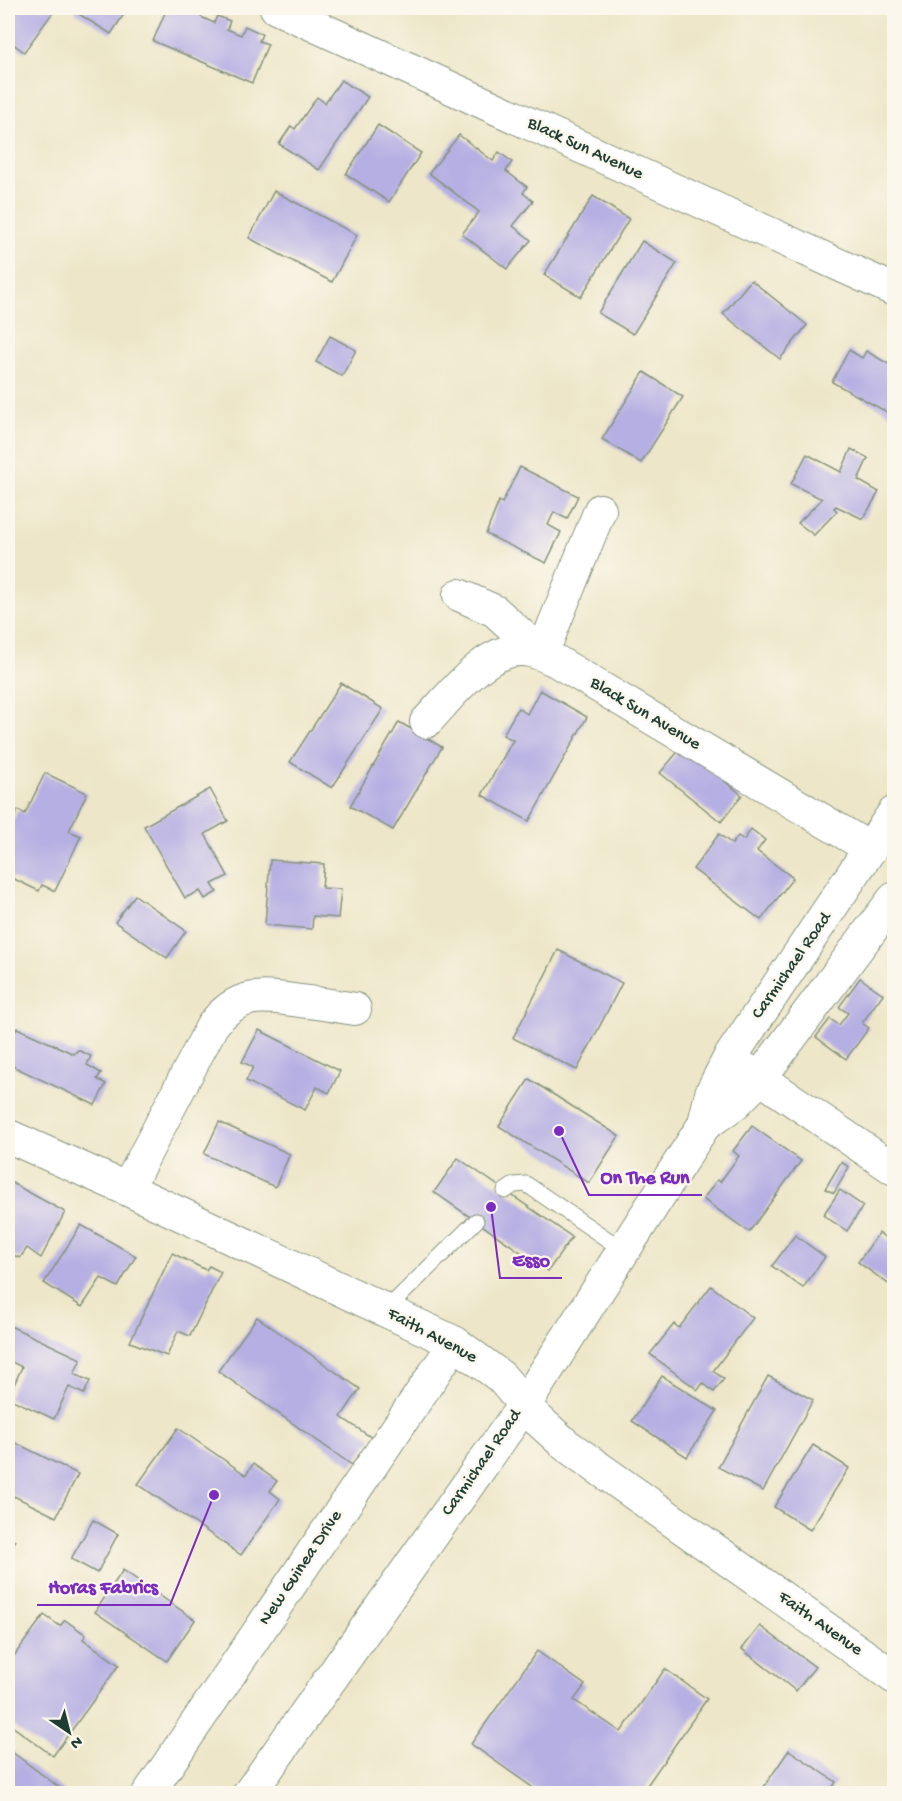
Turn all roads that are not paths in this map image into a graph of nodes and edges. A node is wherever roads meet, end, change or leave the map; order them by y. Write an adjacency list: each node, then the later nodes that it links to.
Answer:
1 (276, 8): 2 (street, Black Sun Avenue)
2 (894, 290)
3 (600, 510): 5 (street)
4 (459, 595): 5 (street)
5 (542, 654): 6 (street, Black Sun Avenue); 8 (street, Black Sun Avenue)
6 (426, 722)
7 (894, 813): 8 (main road, Carmichael Road)
8 (883, 855): 11 (main road, Carmichael Road)
9 (894, 898): 12 (main road, Carmichael Road)
10 (355, 1009): 16 (street)
11 (729, 1059): 12 (street); 13 (main road, Carmichael Road)
12 (760, 1078): 13 (main road, Carmichael Road); 15 (street)
13 (704, 1125): 19 (main road, Carmichael Road)
14 (8, 1136): 16 (main road, Faith Avenue)
15 (894, 1169)
16 (126, 1189): 20 (main road, Faith Avenue)
17 (505, 1191): 19 (lane)
18 (476, 1221): 20 (lane)
19 (623, 1250): 22 (main road, Carmichael Road)
20 (385, 1311): 21 (main road, Faith Avenue)
21 (455, 1343): 22 (main road, Faith Avenue); 25 (street, New Guinea Drive)
22 (525, 1404): 23 (main road, Faith Avenue); 24 (main road, Carmichael Road)
23 (894, 1677)
24 (256, 1791)
25 (148, 1794)

